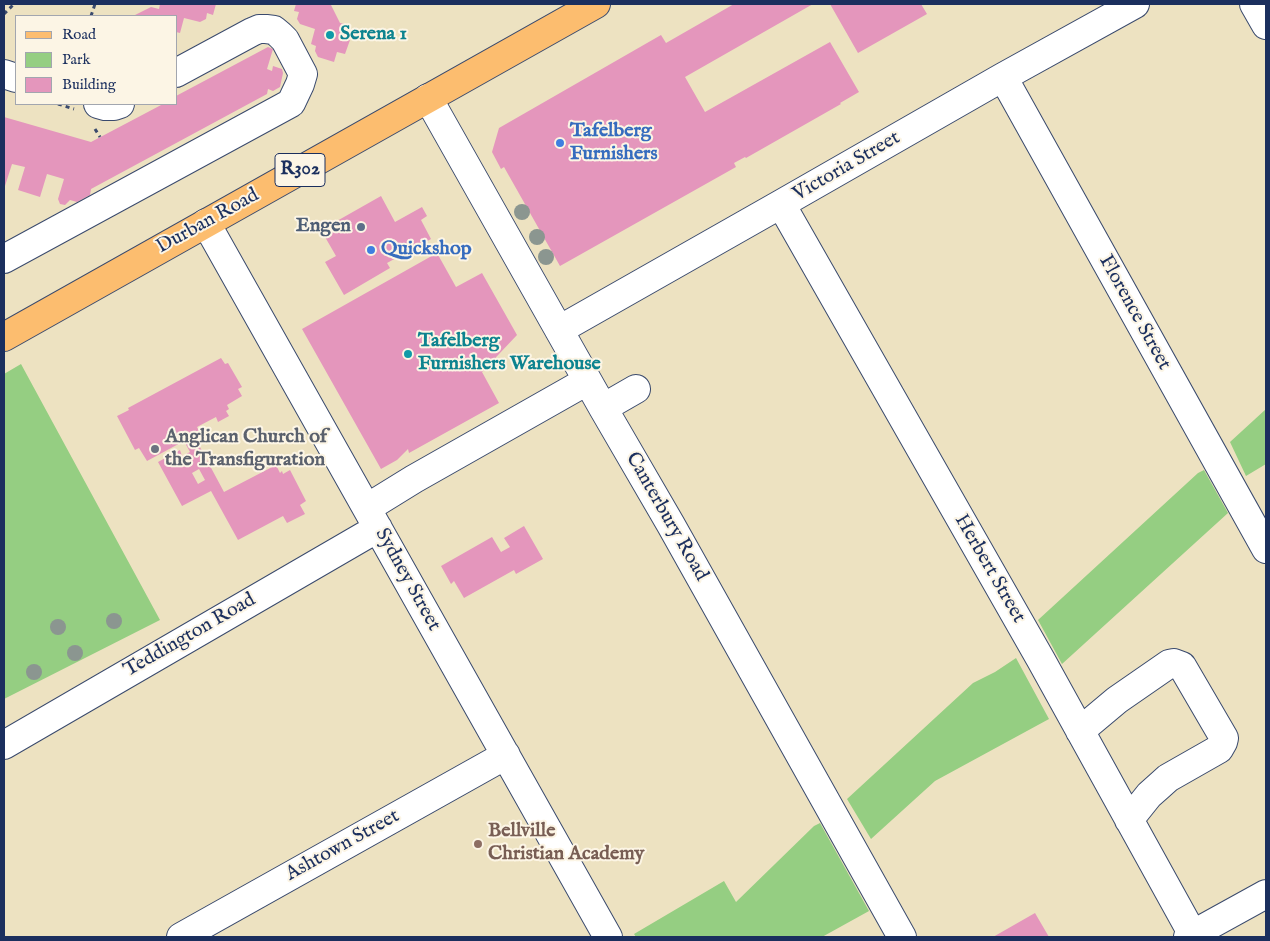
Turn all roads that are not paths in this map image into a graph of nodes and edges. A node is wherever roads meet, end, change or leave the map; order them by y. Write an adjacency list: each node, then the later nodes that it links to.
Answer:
1 (596, 4): 7 (main road, Durban Road / R302)
2 (1135, 4): 6 (street, Victoria Street)
3 (1254, 4): 4 (street)
4 (1266, 25)
5 (178, 72): 12 (street)
6 (1002, 77): 10 (street, Victoria Street); 19 (street, Florence Street)
7 (428, 98): 11 (main road, Durban Road / R302); 13 (street, Canterbury Road)
8 (102, 105): 9 (street)
9 (117, 105)
10 (781, 204): 13 (street, Victoria Street); 20 (street, Herbert Street)
11 (206, 223): 14 (main road, Durban Road / R302); 18 (street, Sydney Street)
12 (4, 259)
13 (559, 330): 15 (street, Canterbury Road)
14 (4, 337)
15 (587, 381): 17 (street, Canterbury Road); 18 (street, Teddington Road)
16 (636, 390): 17 (street)
17 (603, 408): 28 (street, Canterbury Road)
18 (372, 518): 21 (street, Teddington Road); 22 (street, Sydney Street)
19 (1266, 549)
20 (1080, 731): 23 (street, Herbert Street); 23 (street)
21 (4, 745)
22 (506, 755): 26 (street, Ashtown Street); 27 (street, Sydney Street)
23 (1129, 820): 25 (street, Herbert Street)
24 (1266, 894): 25 (street)
25 (1191, 936)
26 (181, 937)
27 (608, 937)
28 (902, 937)

